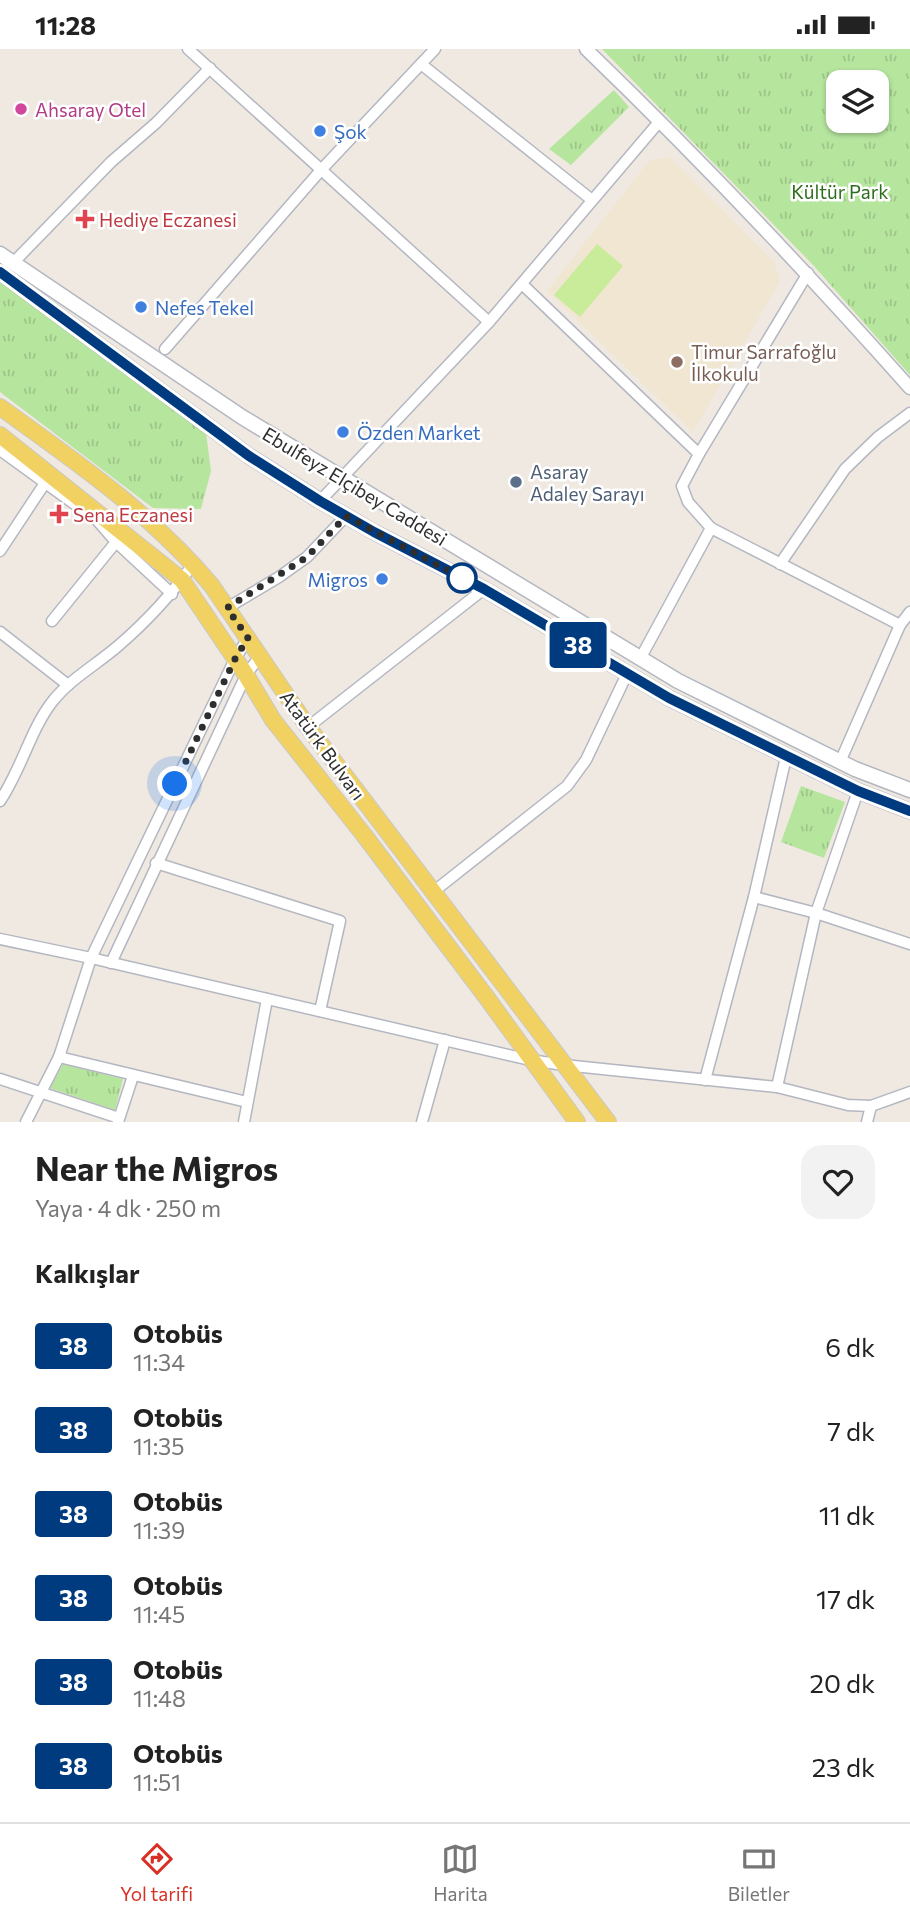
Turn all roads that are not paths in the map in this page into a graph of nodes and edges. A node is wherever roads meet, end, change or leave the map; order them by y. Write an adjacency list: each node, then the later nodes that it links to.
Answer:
1 (435, 49): 4 (street)
2 (586, 49): 6 (street)
3 (196, 51): 5 (street)
4 (421, 64): 7 (street); 8 (street)
5 (210, 68): 7 (street); 9 (street)
6 (659, 122): 8 (street); 11 (street)
7 (321, 170): 13 (street); 14 (street)
8 (592, 200): 12 (street)
9 (6, 259): 21 (main road, Ebulfeyz Elçibey Caddesi)
10 (0, 272): 23 (main road, Ebulfeyz Elçibey Caddesi)
11 (808, 273): 15 (street); 20 (street)
12 (522, 284): 13 (street); 20 (street)
13 (489, 323): 21 (street)
14 (165, 349)
15 (910, 388)
16 (0, 407): 28 (main road, Atatürk Bulvarı)
17 (910, 413): 29 (street)
18 (0, 435): 30 (main road, Atatürk Bulvarı)
19 (0, 450): 22 (street)
20 (699, 454): 25 (street)
21 (342, 479): 23 (street); 41 (main road, Ebulfeyz Elçibey Caddesi)
22 (45, 483): 26 (street); 27 (street)
23 (320, 501): 24 (main road, Ebulfeyz Elçibey Caddesi)
24 (346, 516): 31 (main road, Ebulfeyz Elçibey Caddesi); 33 (street)
25 (711, 528): 29 (street); 41 (street)
26 (116, 542): 32 (street); 35 (street)
27 (0, 551)
28 (193, 564): 30 (street); 33 (main road, Atatürk Bulvarı)
29 (780, 564): 36 (street)
30 (182, 580): 32 (street); 40 (main road, Atatürk Bulvarı)
31 (484, 589): 42 (main road, Ebulfeyz Elçibey Caddesi); 45 (street)
32 (172, 594): 44 (street)
33 (227, 608): 38 (main road, Atatürk Bulvarı)
34 (910, 612): 36 (street)
35 (52, 621)
36 (900, 625): 47 (street)
37 (0, 632): 44 (street)
38 (248, 638): 39 (main road, Atatürk Bulvarı); 40 (street)
39 (260, 656): 43 (street); 45 (main road, Atatürk Bulvarı)
40 (235, 659): 43 (main road, Atatürk Bulvarı); 58 (street)
41 (640, 659): 47 (main road, Ebulfeyz Elçibey Caddesi)
42 (627, 674): 46 (main road, Ebulfeyz Elçibey Caddesi); 53 (street)
43 (246, 675): 52 (street); 64 (main road, Atatürk Bulvarı)
44 (68, 685): 50 (street)
45 (308, 727): 53 (main road, Atatürk Bulvarı)
46 (786, 757): 49 (main road, Ebulfeyz Elçibey Caddesi); 54 (street)
47 (840, 762): 48 (main road, Ebulfeyz Elçibey Caddesi)
48 (910, 790)
49 (858, 791): 51 (main road, Ebulfeyz Elçibey Caddesi); 55 (street)
50 (0, 801)
51 (910, 811)
52 (156, 863): 59 (street); 61 (street)
53 (433, 893): 65 (main road, Atatürk Bulvarı)
54 (754, 897): 55 (street); 68 (street)
55 (816, 913): 57 (street); 69 (street)
56 (0, 940): 58 (street)
57 (910, 944)
58 (92, 958): 59 (street); 63 (street)
59 (111, 963): 60 (street)
60 (267, 999): 61 (street); 72 (street)
61 (320, 1011): 62 (street)
62 (445, 1040): 64 (street); 77 (street)
63 (59, 1057): 66 (street); 70 (street)
64 (530, 1060): 65 (street); 78 (main road, Atatürk Bulvarı)
65 (564, 1065): 68 (street); 79 (main road, Atatürk Bulvarı)
66 (132, 1076): 72 (street); 74 (street)
67 (0, 1079): 70 (street)
68 (705, 1080): 69 (street)
69 (777, 1087): 73 (street)
70 (40, 1091): 74 (street); 75 (street)
71 (910, 1092): 73 (street)
72 (247, 1102): 76 (street)
73 (871, 1106): 80 (street)
74 (118, 1120)
75 (26, 1122)
76 (244, 1122)
77 (422, 1122)
78 (577, 1122)
79 (608, 1122)
80 (867, 1122)

